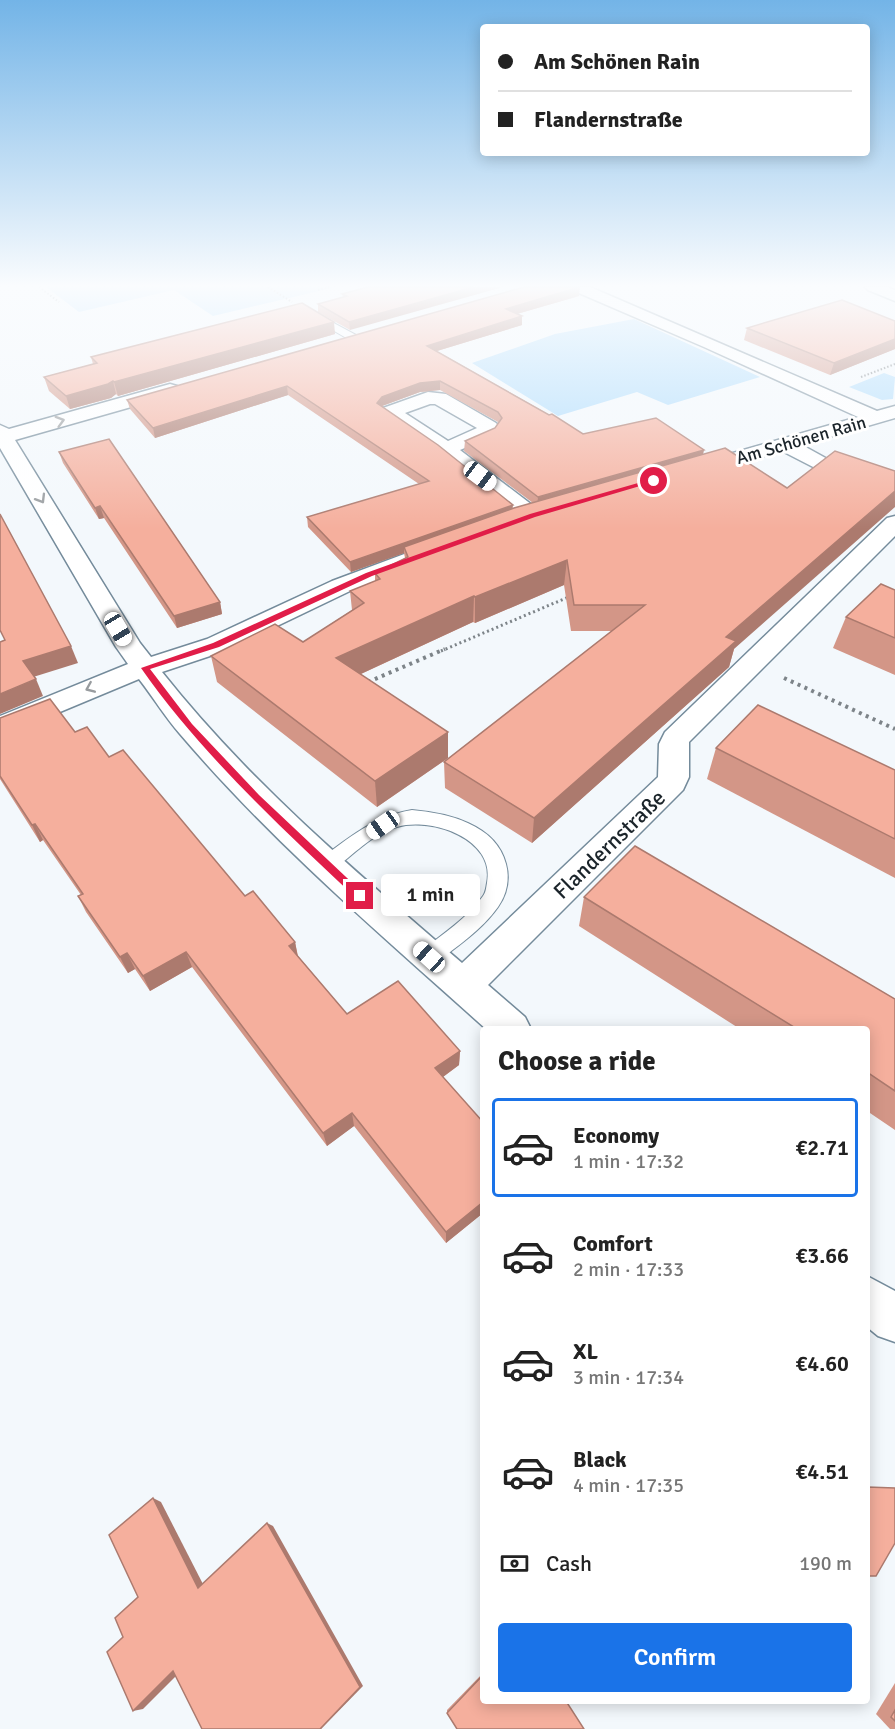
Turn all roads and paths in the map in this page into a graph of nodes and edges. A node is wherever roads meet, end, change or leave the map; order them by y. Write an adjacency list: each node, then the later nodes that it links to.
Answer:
1 (772, 368): 3 (street)
2 (192, 384): 4 (street, one-way to 2)
3 (886, 415): 5 (street, Am Schönen Rain)
4 (2, 434): 16 (street, one-way to 16)
5 (786, 445): 7 (street, Am Schönen Rain); 8 (street)
6 (446, 449): 10 (street)
7 (679, 474)
8 (895, 490)
9 (555, 509): 10 (street)
10 (532, 516): 12 (street)
11 (895, 523): 15 (street, Flandernstraße)
12 (504, 526)
13 (447, 546): 16 (street)
14 (572, 596): 17 (path)
15 (752, 664): 19 (path); 22 (street, Flandernstraße)
16 (145, 668): 18 (street, one-way to 18); 20 (street)
17 (364, 683)
18 (0, 727)
19 (895, 729)
20 (326, 865): 21 (street); 21 (lane)
21 (429, 957): 22 (street)
22 (462, 987): 23 (street)
23 (508, 1026)
24 (870, 1301): 25 (street)
25 (895, 1318)

